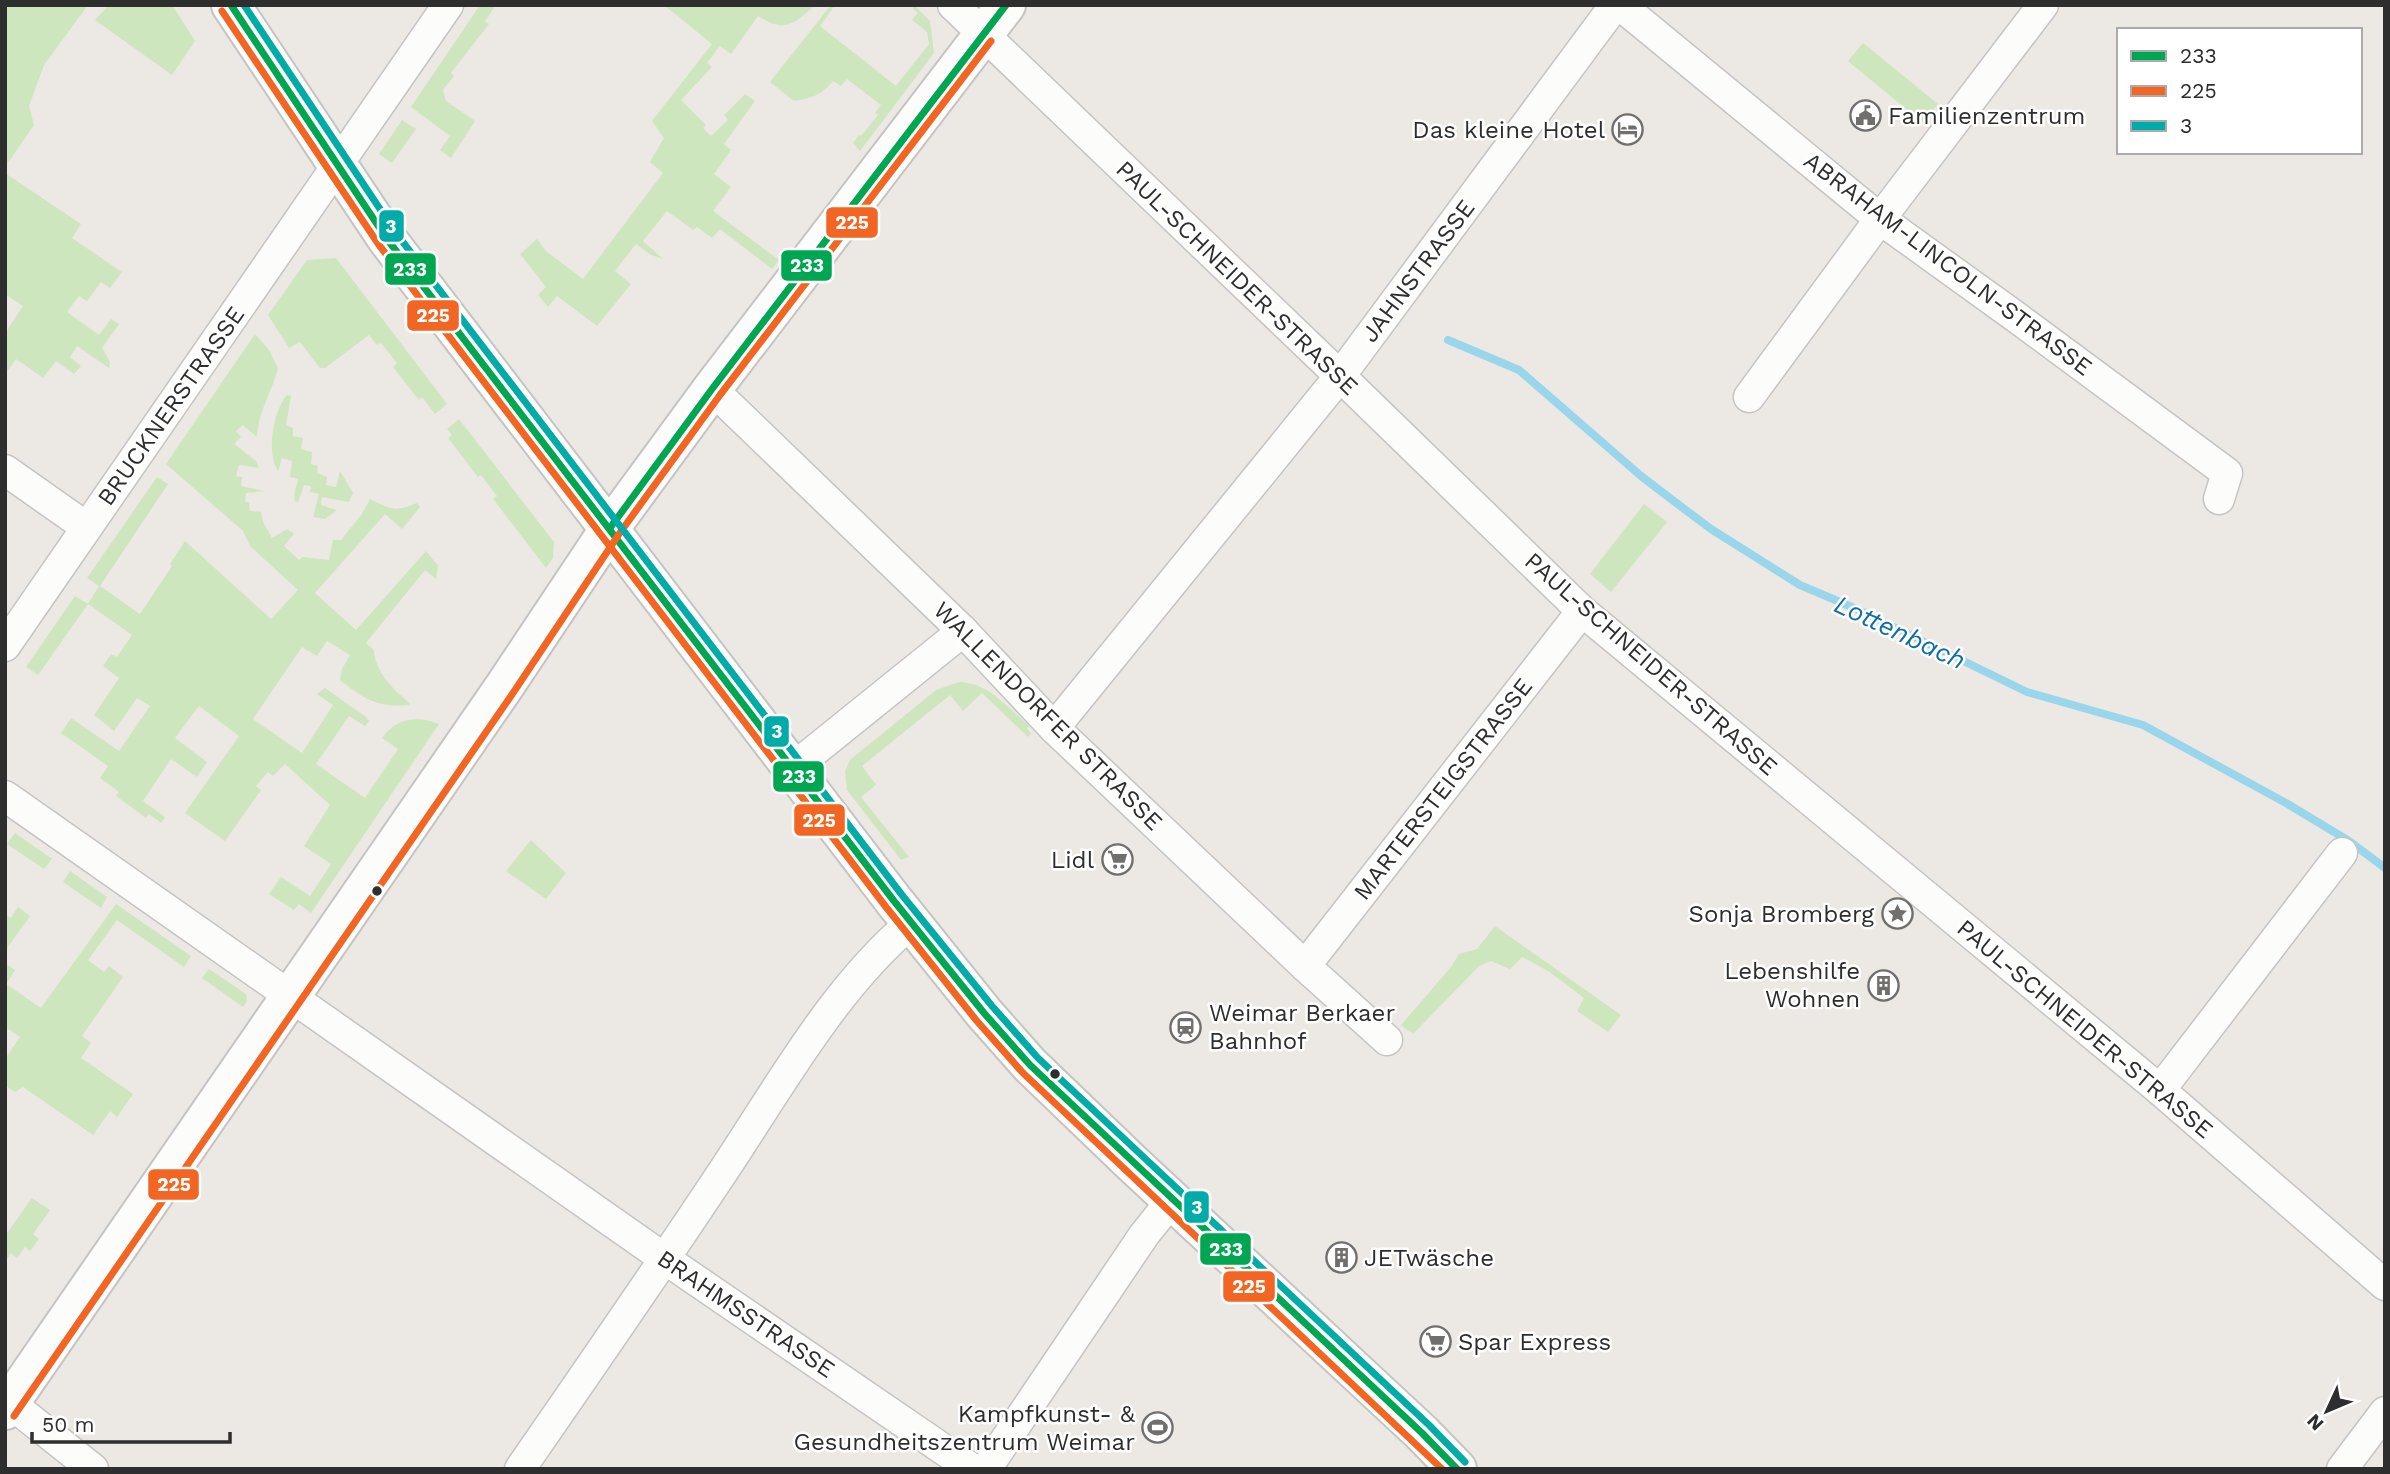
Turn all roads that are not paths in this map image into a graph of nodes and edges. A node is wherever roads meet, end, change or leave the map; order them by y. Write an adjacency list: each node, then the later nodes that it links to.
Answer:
1 (231, 5): 8 (street)
2 (448, 5): 8 (street, BRUCKNERSTRASSE)
3 (953, 5): 7 (street, PAUL-SCHNEIDER-STRASSE)
4 (1006, 5): 7 (street)
5 (1618, 5): 9 (street, ABRAHAM-LINCOLN-STRASSE); 10 (street, JAHNSTRASSE)
6 (2043, 5): 9 (street)
7 (983, 36): 10 (street, PAUL-SCHNEIDER-STRASSE); 11 (street)
8 (337, 167): 15 (street, BRUCKNERSTRASSE); 16 (street)
9 (1880, 219): 12 (street); 14 (street, ABRAHAM-LINCOLN-STRASSE)
10 (1340, 376): 17 (street, PAUL-SCHNEIDER-STRASSE); 20 (street, JAHNSTRASSE)
11 (712, 388): 16 (street); 18 (street, WALLENDORFER STRASSE)
12 (1749, 397)
13 (5, 470): 15 (street)
14 (2219, 499)
15 (86, 527): 19 (street, BRUCKNERSTRASSE)
16 (610, 528): 21 (street); 26 (street)
17 (1583, 611): 25 (street, MARTERSTEIGSTRASSE); 28 (street, PAUL-SCHNEIDER-STRASSE)
18 (963, 631): 20 (street, WALLENDORFER STRASSE); 21 (street)
19 (5, 646)
20 (1054, 728): 25 (street, WALLENDORFER STRASSE)
21 (793, 768): 24 (street)
22 (5, 796): 26 (street, BRAHMSSTRASSE)
23 (2342, 853): 28 (street)
24 (911, 923): 29 (street); 30 (street)
25 (1304, 966): 27 (street, WALLENDORFER STRASSE)
26 (289, 997): 30 (street, BRAHMSSTRASSE); 32 (street)
27 (1387, 1040)
28 (2160, 1090): 31 (street, PAUL-SCHNEIDER-STRASSE)
29 (1172, 1200): 37 (street); 38 (street)
30 (665, 1259): 35 (street); 36 (street, BRAHMSSTRASSE)
31 (2385, 1285)
32 (7, 1404): 34 (street)
33 (2385, 1412): 39 (street)
34 (93, 1469)
35 (520, 1469)
36 (972, 1469)
37 (986, 1469)
38 (1457, 1469)
39 (2342, 1469)

